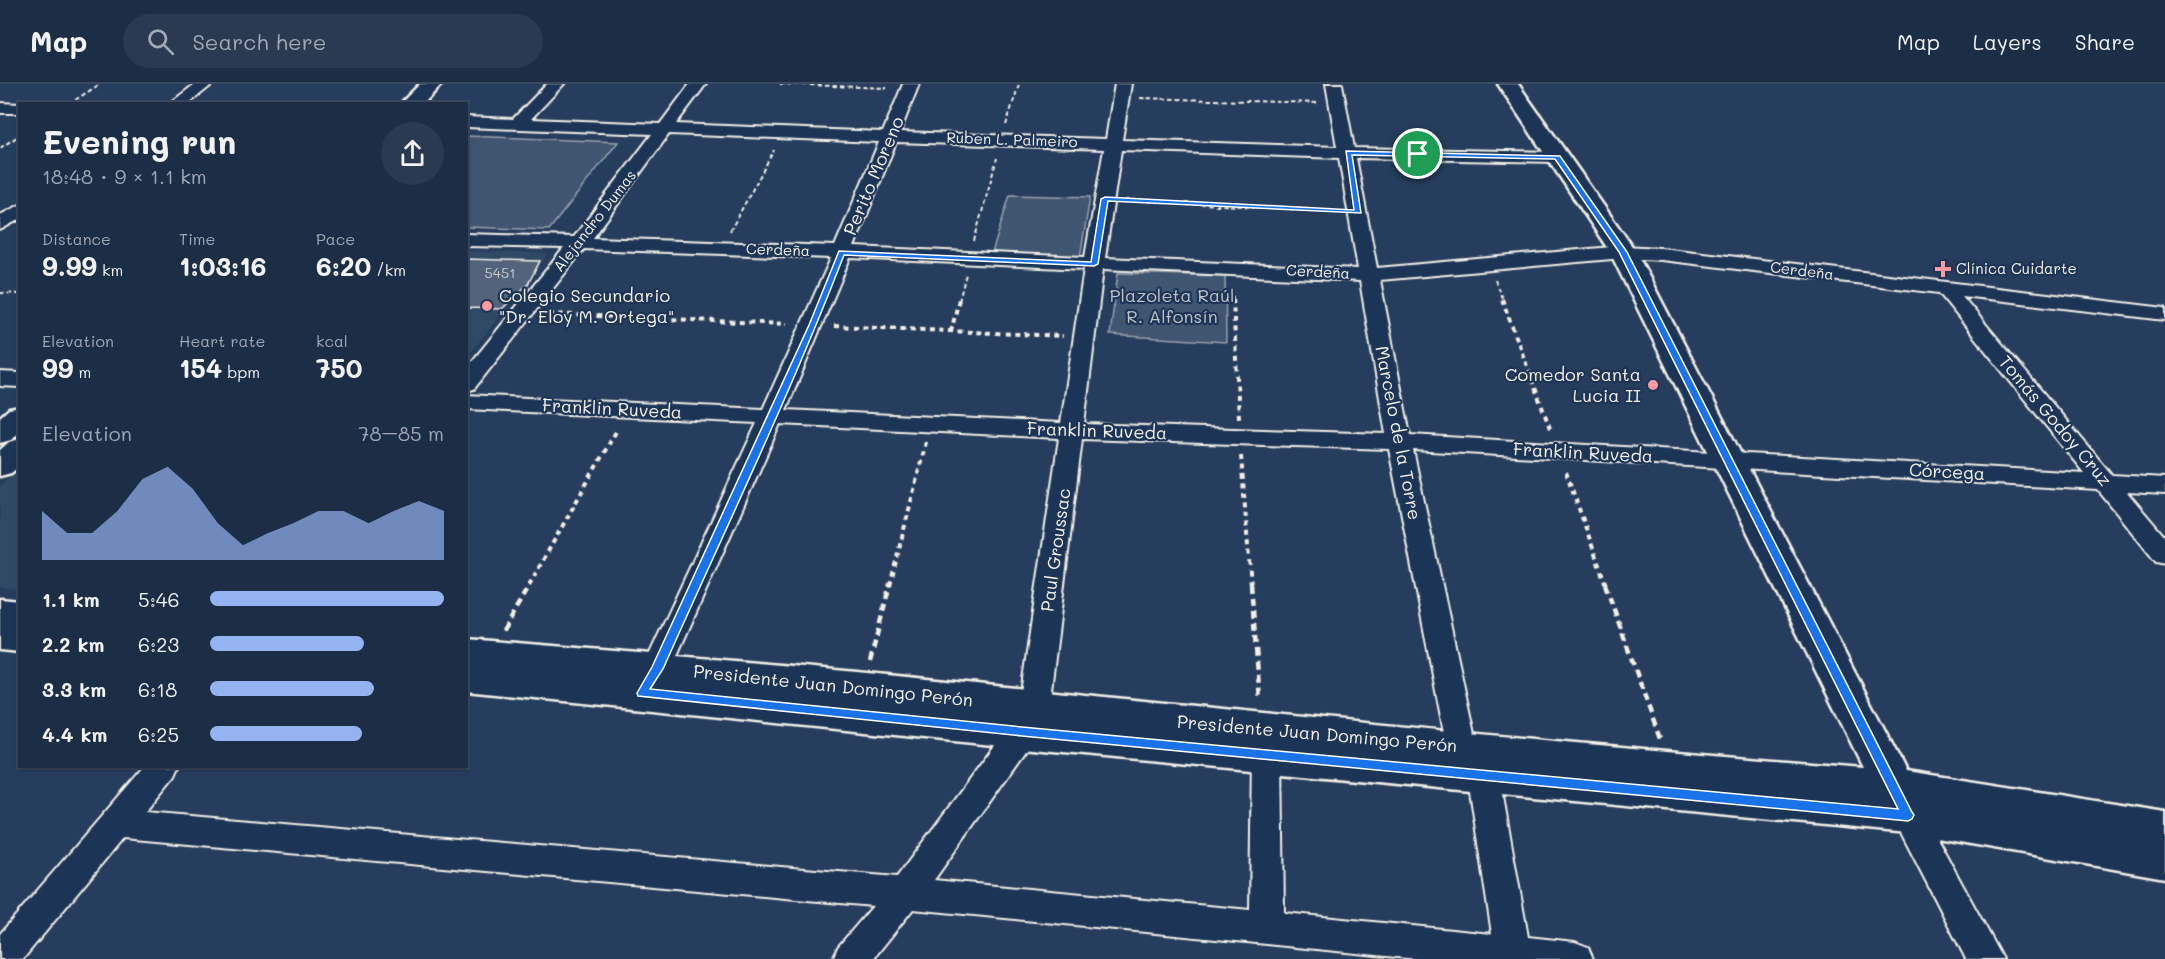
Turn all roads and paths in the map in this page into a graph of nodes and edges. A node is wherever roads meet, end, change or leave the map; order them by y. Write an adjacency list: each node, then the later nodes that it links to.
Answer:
1 (100, 84): 13 (path)
2 (205, 84): 14 (street)
3 (432, 84): 12 (main road)
4 (556, 84): 18 (street)
5 (698, 84): 19 (street, Alejandro Dumas)
6 (780, 84): 9 (path)
7 (1019, 84): 23 (path)
8 (1508, 84): 27 (main road)
9 (910, 86): 22 (street, Perito Moreno)
10 (1122, 91): 11 (path); 24 (street, Paul Groussac)
11 (1336, 94): 26 (street, Marcelo de la Torre)
12 (404, 95)
13 (72, 102)
14 (180, 102)
15 (0, 108): 16 (street)
16 (18, 108)
17 (468, 122): 18 (street, Ruben L. Palmeiro)
18 (517, 124): 19 (street, Ruben L. Palmeiro)
19 (665, 129): 20 (street, Ruben L. Palmeiro); 34 (street, Alejandro Dumas)
20 (783, 133): 22 (street, Ruben L. Palmeiro); 35 (path)
21 (18, 136): 25 (path)
22 (891, 136): 23 (street, Ruben L. Palmeiro); 36 (street, Perito Moreno)
23 (1002, 139): 24 (street, Ruben L. Palmeiro); 38 (path)
24 (1115, 144): 26 (street, Ruben L. Palmeiro); 28 (street, Paul Groussac)
25 (0, 148)
26 (1348, 153): 27 (street, Ruben L. Palmeiro); 30 (street, Marcelo de la Torre)
27 (1557, 157): 37 (main road)
28 (1105, 199): 30 (path); 39 (street, Paul Groussac)
29 (18, 211): 31 (street)
30 (1358, 212): 42 (street, Marcelo de la Torre)
31 (0, 224): 32 (street)
32 (18, 224)
33 (468, 240): 34 (street, Cerdeña)
34 (579, 243): 35 (street, Cerdeña); 50 (street, Alejandro Dumas)
35 (722, 247): 36 (street, Cerdeña)
36 (841, 252): 38 (street, Cerdeña); 53 (street, Perito Moreno)
37 (1623, 252): 40 (street, Cerdeña); 43 (street, Cerdeña); 62 (main road)
38 (970, 258): 39 (street, Cerdeña); 47 (path)
39 (1094, 264): 41 (street, Cerdeña); 56 (street, Paul Groussac)
40 (1489, 266): 42 (street, Cerdeña); 61 (path)
41 (1232, 268): 42 (street, Cerdeña); 58 (path)
42 (1369, 274): 59 (street, Marcelo de la Torre)
43 (1945, 288): 46 (street, Cerdeña); 64 (street, Tomás Godoy Cruz)
44 (0, 292): 45 (path)
45 (18, 294)
46 (2165, 314)
47 (951, 332)
48 (0, 379): 49 (street)
49 (18, 380)
50 (468, 382)
51 (468, 402): 52 (street, Franklin Ruveda)
52 (629, 410): 53 (street, Franklin Ruveda); 71 (path)
53 (772, 416): 55 (street, Franklin Ruveda); 72 (street, Perito Moreno)
54 (18, 418): 57 (main road)
55 (930, 424): 56 (street, Franklin Ruveda); 73 (path)
56 (1072, 431): 58 (street, Franklin Ruveda); 74 (street, Paul Groussac)
57 (0, 433)
58 (1240, 437): 59 (street, Franklin Ruveda); 75 (path)
59 (1399, 442): 61 (street, Franklin Ruveda); 76 (street, Marcelo de la Torre)
60 (18, 451): 63 (main road)
61 (1559, 452): 62 (street, Franklin Ruveda); 78 (path)
62 (1728, 459): 64 (street, Córcega); 79 (main road)
63 (0, 466)
64 (2106, 482): 65 (street, Córcega); 66 (street, Tomás Godoy Cruz)
65 (2165, 486)
66 (2165, 555)
67 (0, 612): 68 (main road)
68 (18, 614)
69 (0, 636): 70 (main road)
70 (18, 638)
71 (474, 661): 72 (main road, Presidente Juan Domingo Perón)
72 (650, 681): 73 (main road, Presidente Juan Domingo Perón); 74 (main road, Presidente Juan Domingo Perón)
73 (864, 688): 74 (main road, Presidente Juan Domingo Perón)
74 (1028, 719): 75 (main road, Presidente Juan Domingo Perón); 83 (street, Paul Groussac)
75 (1265, 742): 76 (main road, Presidente Juan Domingo Perón); 84 (street)
76 (1472, 761): 78 (main road, Presidente Juan Domingo Perón); 79 (main road, Presidente Juan Domingo Perón); 85 (street, Marcelo de la Torre)
77 (162, 768): 80 (street)
78 (1671, 769): 79 (main road, Presidente Juan Domingo Perón)
79 (1900, 800): 81 (main road, Presidente Juan Domingo Perón); 82 (main road, Presidente Juan Domingo Perón); 89 (street)
80 (115, 823): 83 (street); 86 (street)
81 (2165, 830)
82 (2165, 859)
83 (906, 893): 84 (street); 87 (street, Paul Groussac)
84 (1267, 927): 85 (street)
85 (1513, 952): 88 (street)
86 (1, 959)
87 (851, 959)
88 (1575, 959)
89 (1985, 959)

